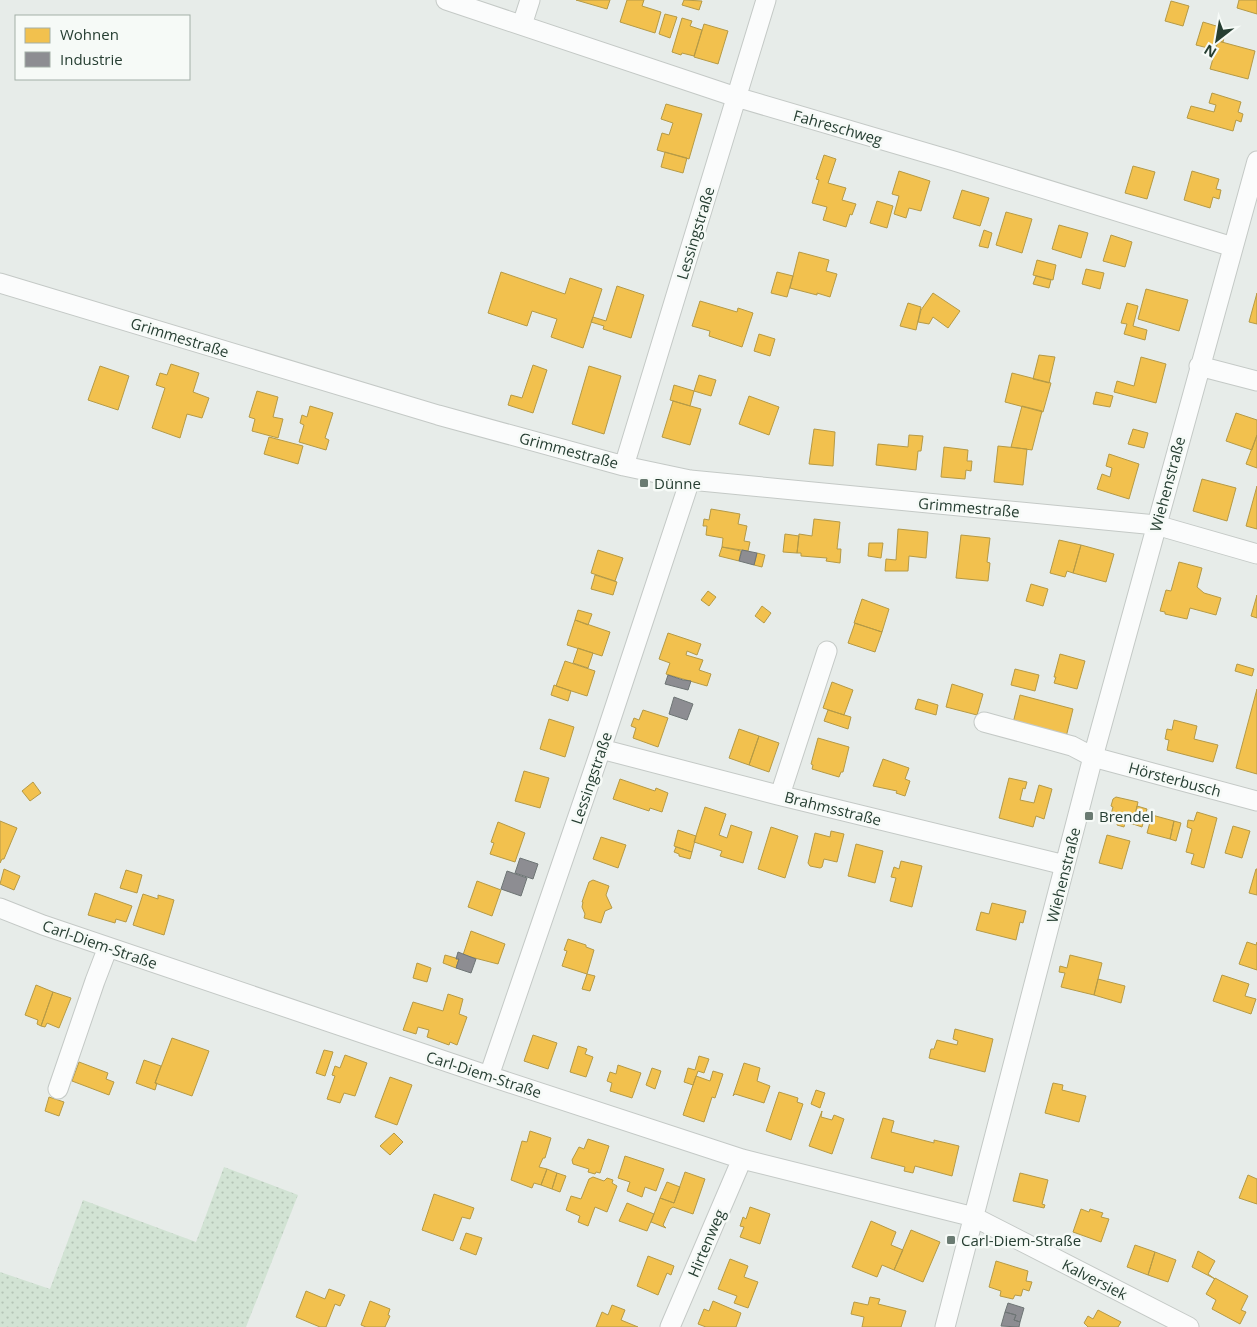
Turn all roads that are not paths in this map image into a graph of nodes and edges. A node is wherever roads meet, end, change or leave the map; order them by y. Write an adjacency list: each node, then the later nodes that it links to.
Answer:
1 (446, 0): 4 (street, Fahreschweg)
2 (530, 0): 4 (street)
3 (766, 0): 5 (street, Lessingstraße)
4 (522, 25): 5 (street, Fahreschweg)
5 (736, 97): 7 (street, Fahreschweg); 11 (street, Lessingstraße)
6 (1257, 161): 7 (street, Wiehenstraße)
7 (1233, 247): 9 (street, Wiehenstraße)
8 (0, 284): 11 (street, Grimmestraße)
9 (1199, 366): 10 (street); 13 (street, Wiehenstraße)
10 (1257, 381)
11 (624, 466): 12 (street, Grimmestraße)
12 (690, 480): 13 (street, Grimmestraße); 17 (street, Lessingstraße)
13 (1156, 524): 14 (street); 18 (street, Wiehenstraße)
14 (1257, 554)
15 (827, 651): 19 (street)
16 (984, 722): 18 (street, Hörsterbusch)
17 (601, 749): 19 (street, Brahmsstraße); 24 (street, Lessingstraße)
18 (1093, 757): 20 (street, Hörsterbusch); 21 (street, Wiehenstraße)
19 (780, 795): 21 (street, Brahmsstraße)
20 (1257, 801)
21 (1065, 865): 27 (street, Wiehenstraße)
22 (0, 908): 23 (street, Carl-Diem-Straße)
23 (108, 947): 24 (street, Carl-Diem-Straße); 25 (street)
24 (489, 1076): 26 (street, Carl-Diem-Straße)
25 (58, 1089)
26 (742, 1158): 27 (street, Carl-Diem-Straße); 28 (street, Hirtenweg)
27 (974, 1217): 29 (street, Wiehenstraße); 30 (street, Kalversiek)
28 (670, 1327)
29 (945, 1327)
30 (1189, 1327)

